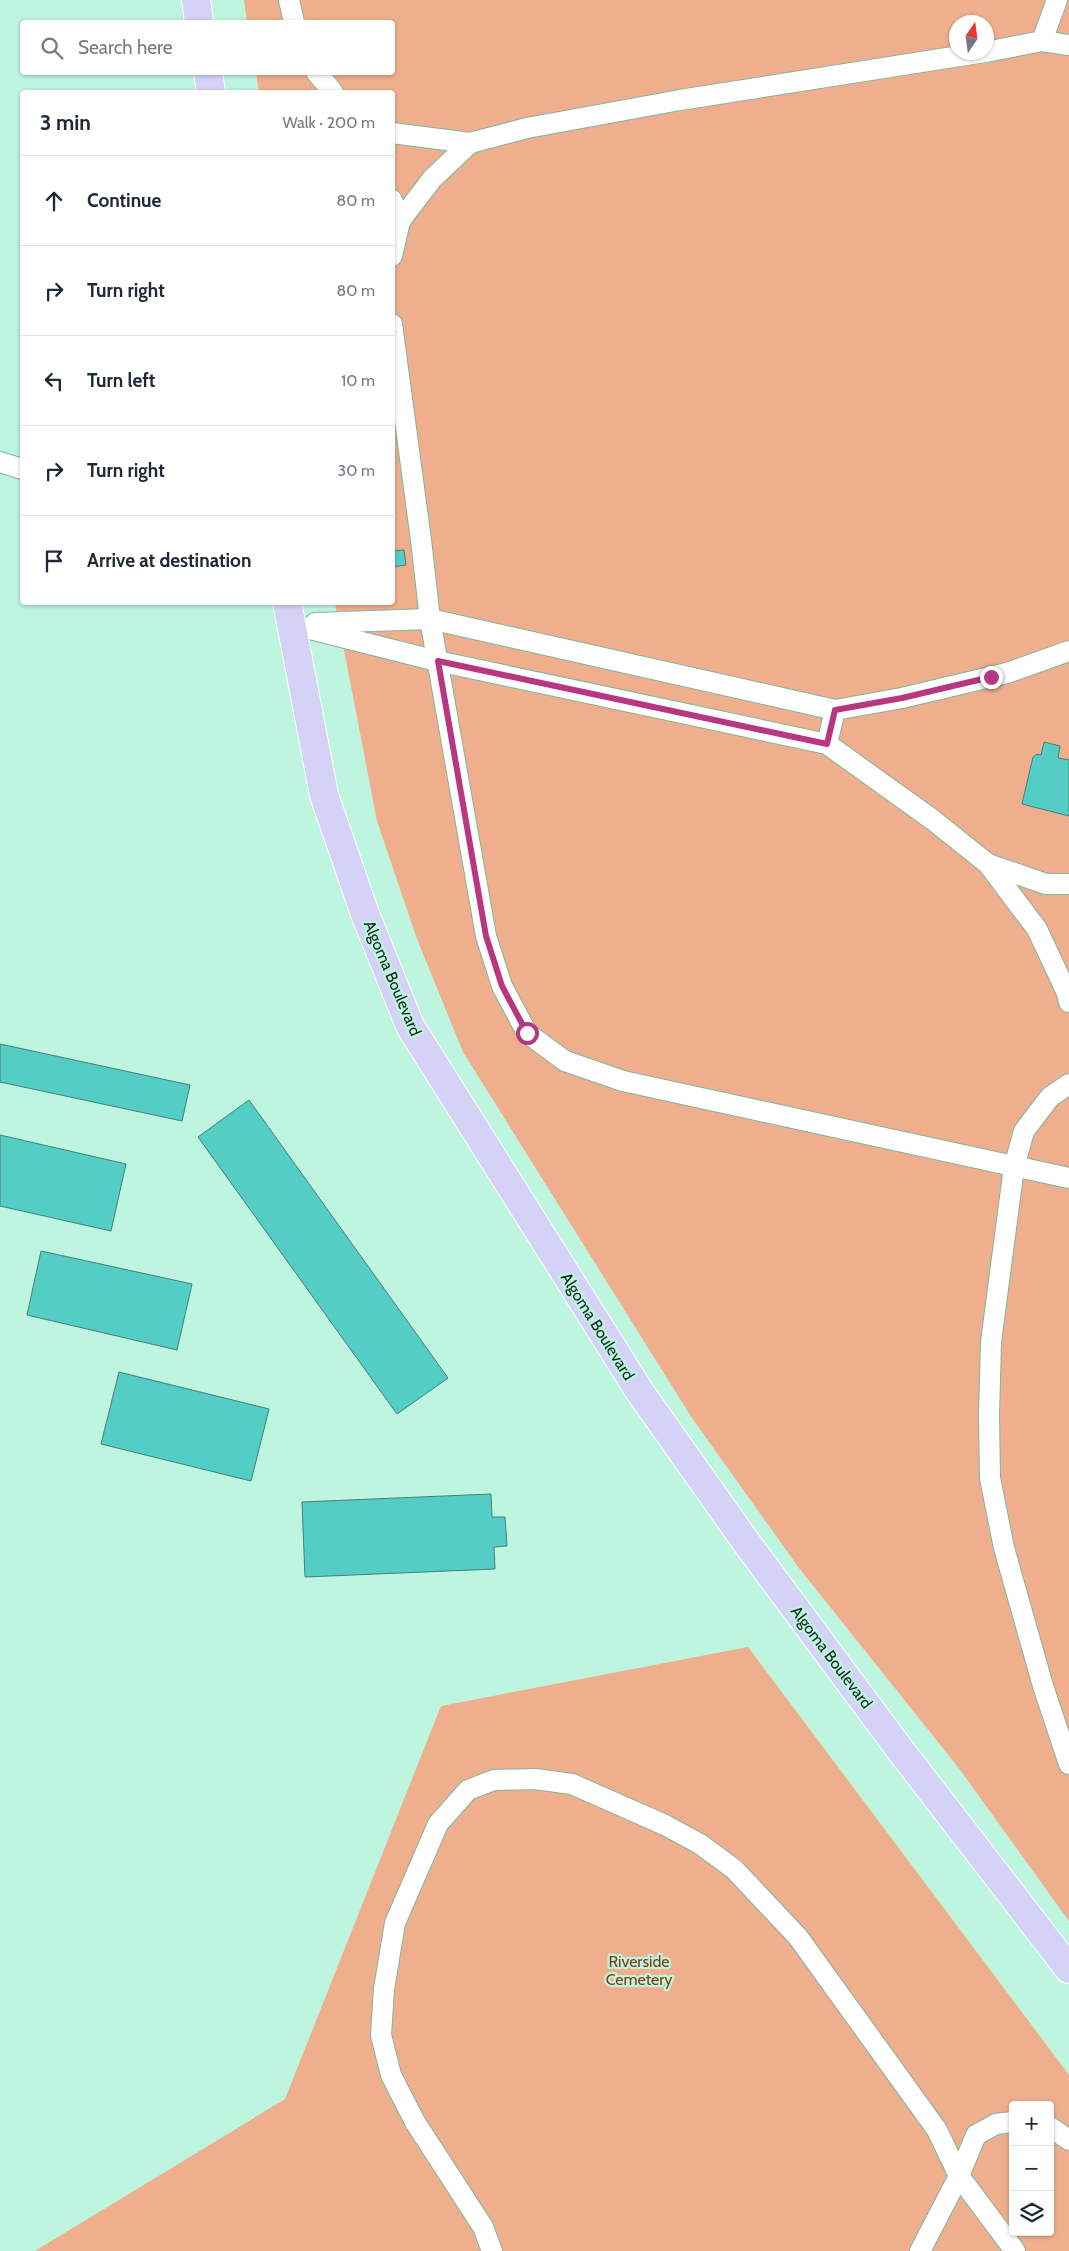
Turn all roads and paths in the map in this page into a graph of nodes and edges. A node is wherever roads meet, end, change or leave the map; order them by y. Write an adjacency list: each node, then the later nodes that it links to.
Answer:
1 (196, 0): 4 (main road)
2 (289, 0): 5 (lane)
3 (1057, 0): 6 (lane)
4 (199, 20)
5 (294, 20)
6 (1042, 41): 7 (lane); 8 (lane)
7 (1069, 45)
8 (994, 50)
9 (949, 58): 15 (lane)
10 (208, 75): 12 (main road)
11 (319, 75): 13 (lane)
12 (211, 90)
13 (331, 90)
14 (395, 133): 15 (lane)
15 (470, 144): 17 (lane)
16 (395, 208): 17 (lane)
17 (400, 221): 18 (lane)
18 (395, 243)
19 (395, 346): 23 (lane)
20 (0, 462): 21 (lane)
21 (20, 468)
22 (288, 613): 23 (lane); 25 (lane); 35 (main road, Algoma Boulevard)
23 (430, 619): 25 (lane); 26 (lane)
24 (1069, 651): 26 (lane)
25 (438, 661): 27 (lane); 32 (lane)
26 (835, 710): 27 (lane)
27 (827, 744): 28 (lane)
28 (988, 864): 29 (lane); 30 (lane)
29 (1069, 884)
30 (1069, 1002)
31 (1069, 1084): 32 (lane)
32 (1014, 1167): 33 (lane); 34 (lane)
33 (1069, 1178)
34 (1069, 1764)
35 (1069, 1969)
36 (1009, 2122): 39 (lane)
37 (1054, 2130): 38 (lane)
38 (1069, 2140)
39 (959, 2176): 40 (lane); 41 (lane); 42 (lane)
40 (492, 2251)
41 (920, 2251)
42 (1015, 2251)

